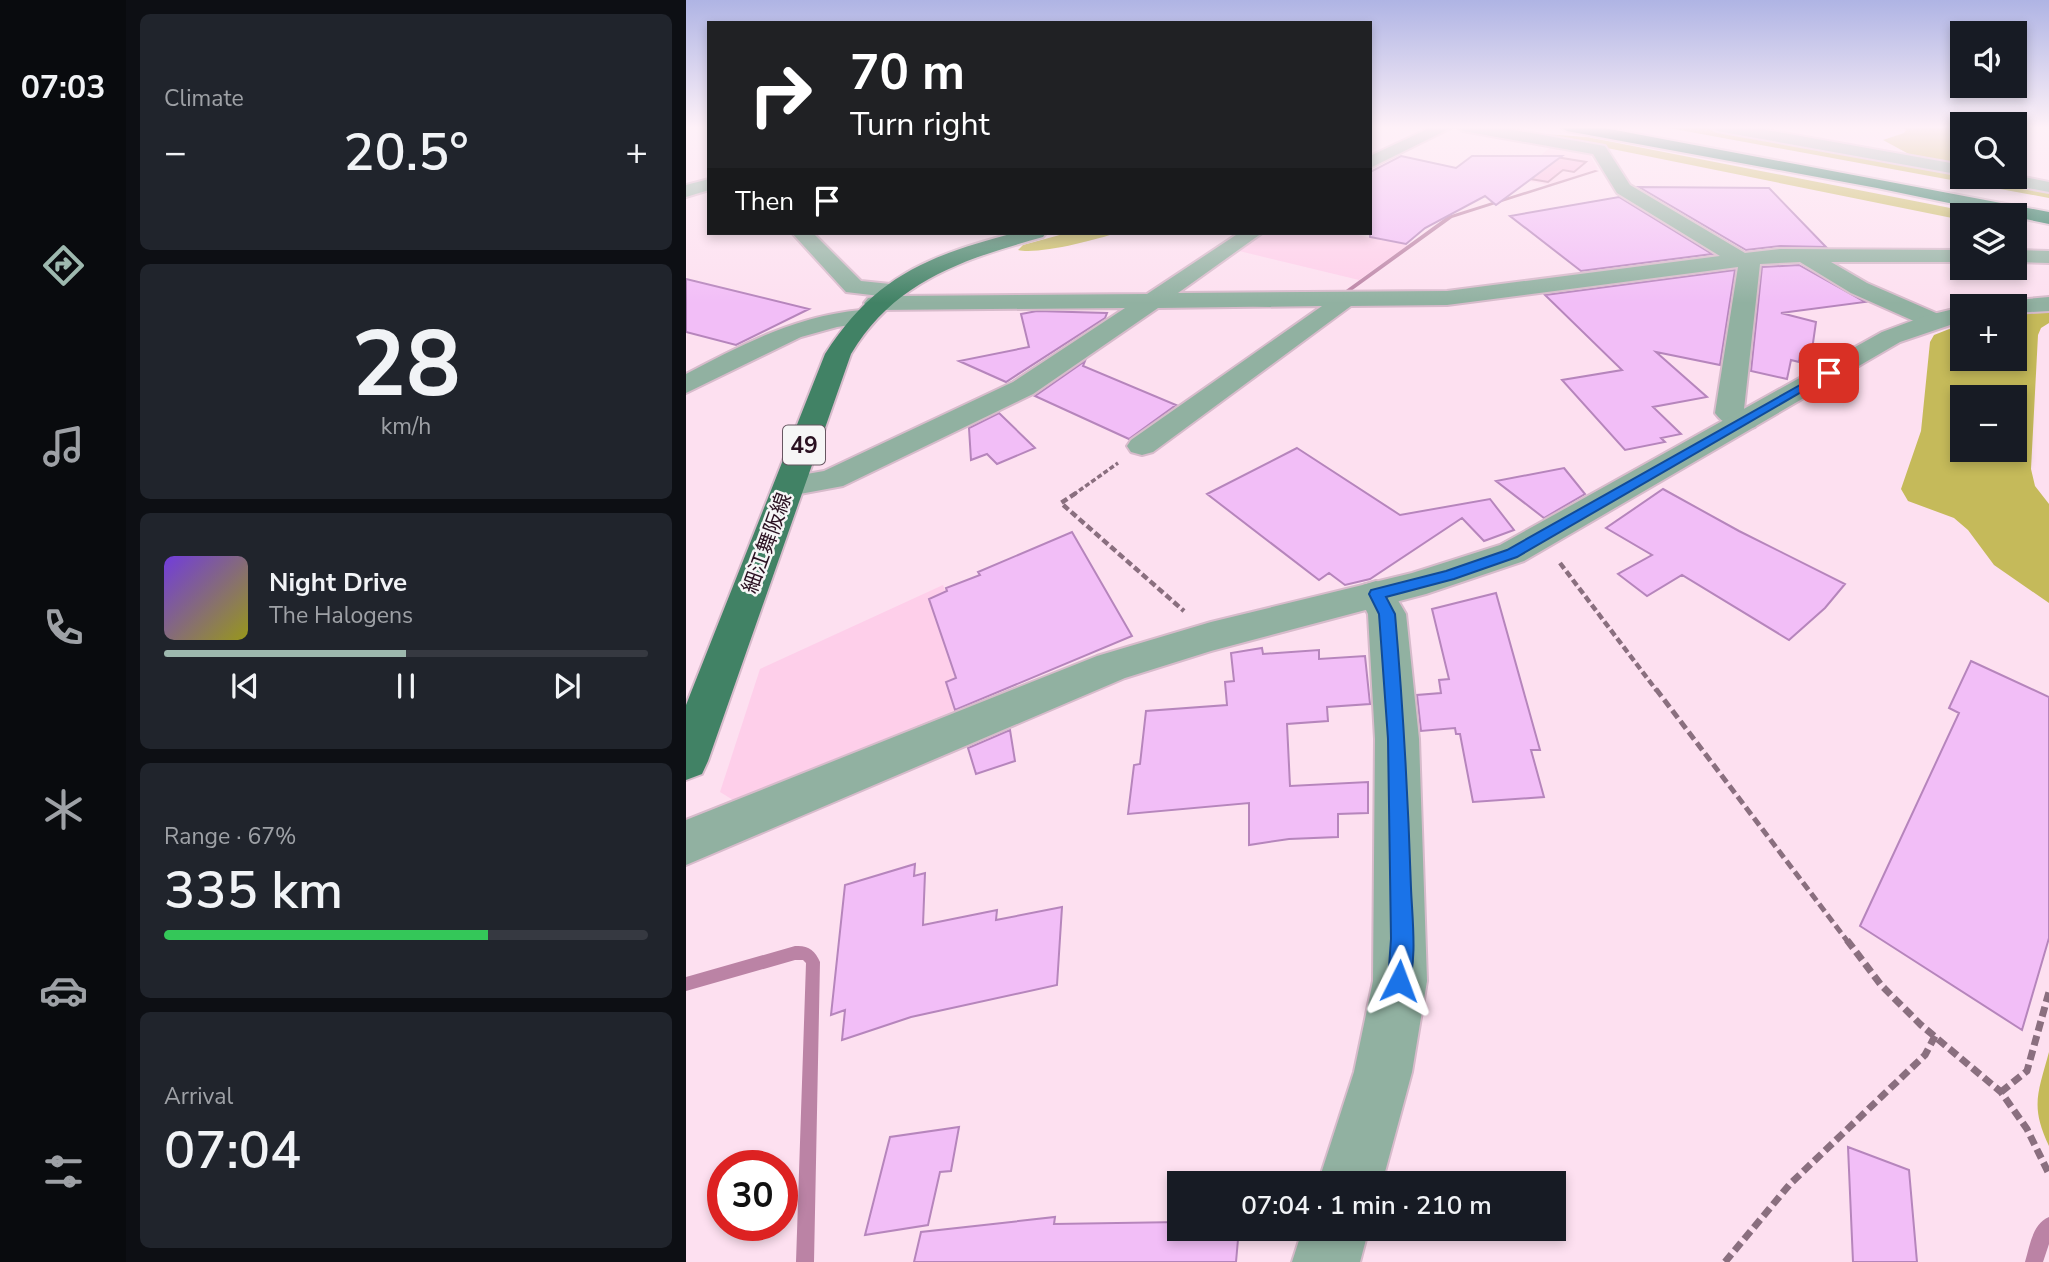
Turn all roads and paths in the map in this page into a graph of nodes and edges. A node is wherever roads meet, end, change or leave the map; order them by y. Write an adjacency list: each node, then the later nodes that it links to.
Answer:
1 (707, 185): 5 (street)
2 (1620, 185): 16 (street)
3 (1876, 185): 8 (highway)
4 (1931, 185): 7 (highway)
5 (686, 193): 6 (street)
6 (707, 198)
7 (2049, 207)
8 (2049, 218)
9 (811, 235): 19 (street)
10 (1029, 235): 19 (main road, 細江舞阪線 / 49)
11 (1249, 235): 18 (street)
12 (1805, 255): 13 (street); 16 (street); 22 (street)
13 (1950, 256)
14 (2027, 256): 15 (street)
15 (2049, 257)
16 (1742, 261): 17 (street); 24 (street)
17 (1340, 299): 18 (street); 25 (street)
18 (1153, 301): 19 (street); 26 (street)
19 (876, 303): 23 (street); 26 (main road, 細江舞阪線 / 49)
20 (2049, 304): 21 (street)
21 (2027, 305)
22 (1948, 318): 24 (street)
23 (686, 385)
24 (1745, 421): 27 (street)
25 (1142, 446): 29 (path)
26 (789, 486): 30 (main road, 細江舞阪線 / 49)
27 (1537, 541): 28 (street); 33 (path)
28 (1376, 594): 29 (street); 35 (street)
29 (1203, 639): 31 (street)
30 (686, 761)
31 (686, 843)
32 (2049, 992): 34 (path)
33 (1935, 1036): 34 (path); 39 (path)
34 (2001, 1091): 36 (path)
35 (1354, 1171)
36 (2049, 1174)
37 (1332, 1241): 38 (street)
38 (1326, 1262)
39 (1725, 1262)

